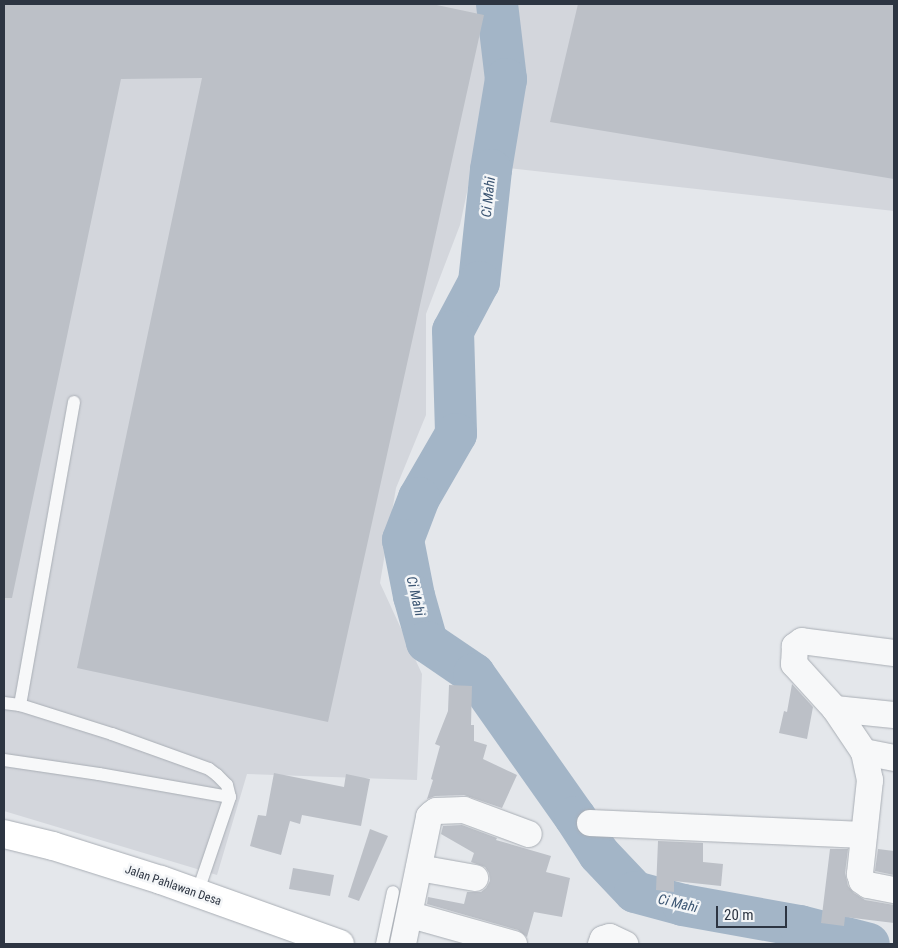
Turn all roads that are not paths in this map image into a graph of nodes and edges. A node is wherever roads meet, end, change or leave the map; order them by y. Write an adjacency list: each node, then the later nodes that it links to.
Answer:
1 (74, 402): 4 (lane)
2 (894, 653): 5 (street)
3 (4, 703): 4 (lane)
4 (20, 705): 10 (lane)
5 (835, 710): 6 (street); 7 (street)
6 (894, 715)
7 (864, 752): 8 (street); 14 (street)
8 (894, 758)
9 (4, 760): 10 (lane)
10 (230, 798): 19 (lane)
11 (590, 823): 14 (street)
12 (4, 834): 19 (main road, Jalan Pahlawan Desa)
13 (529, 834): 15 (street)
14 (864, 835): 17 (street)
15 (419, 868): 16 (street); 20 (street)
16 (475, 878)
17 (894, 890)
18 (394, 892): 22 (lane)
19 (197, 894): 21 (main road, Jalan Pahlawan Desa)
20 (410, 915): 23 (street); 24 (street)
21 (340, 944)
22 (382, 944)
23 (403, 944)
24 (514, 944)
25 (602, 944): 26 (street)
26 (625, 944)

